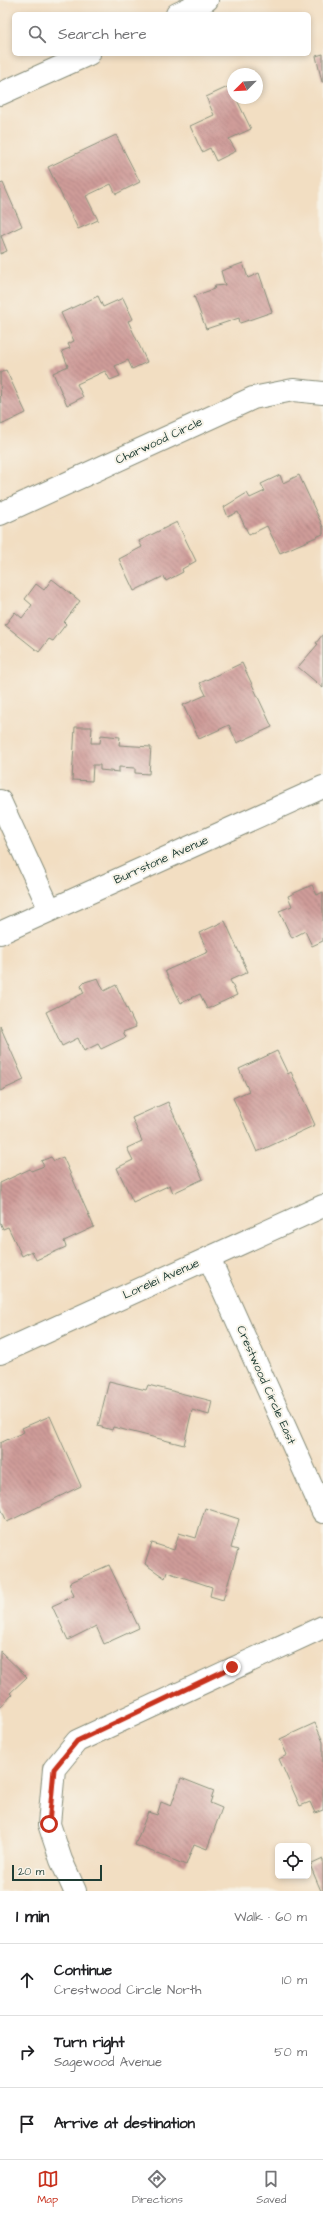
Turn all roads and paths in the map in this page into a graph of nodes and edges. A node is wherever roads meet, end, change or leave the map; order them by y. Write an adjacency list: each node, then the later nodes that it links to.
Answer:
1 (207, 0): 2 (street)
2 (181, 12)
3 (84, 56): 4 (street)
4 (0, 94)
5 (323, 392): 6 (street, Charwood Circle)
6 (0, 514)
7 (323, 787): 9 (street, Burrstone Avenue)
8 (0, 800): 9 (street)
9 (50, 910): 10 (street, Burrstone Avenue)
10 (0, 933)
11 (323, 1206): 12 (street, Lorelei Avenue)
12 (209, 1258): 13 (street, Lorelei Avenue); 14 (street, Crestwood Circle East)
13 (0, 1353)
14 (323, 1512)
15 (323, 1627): 16 (street)
16 (75, 1891)

